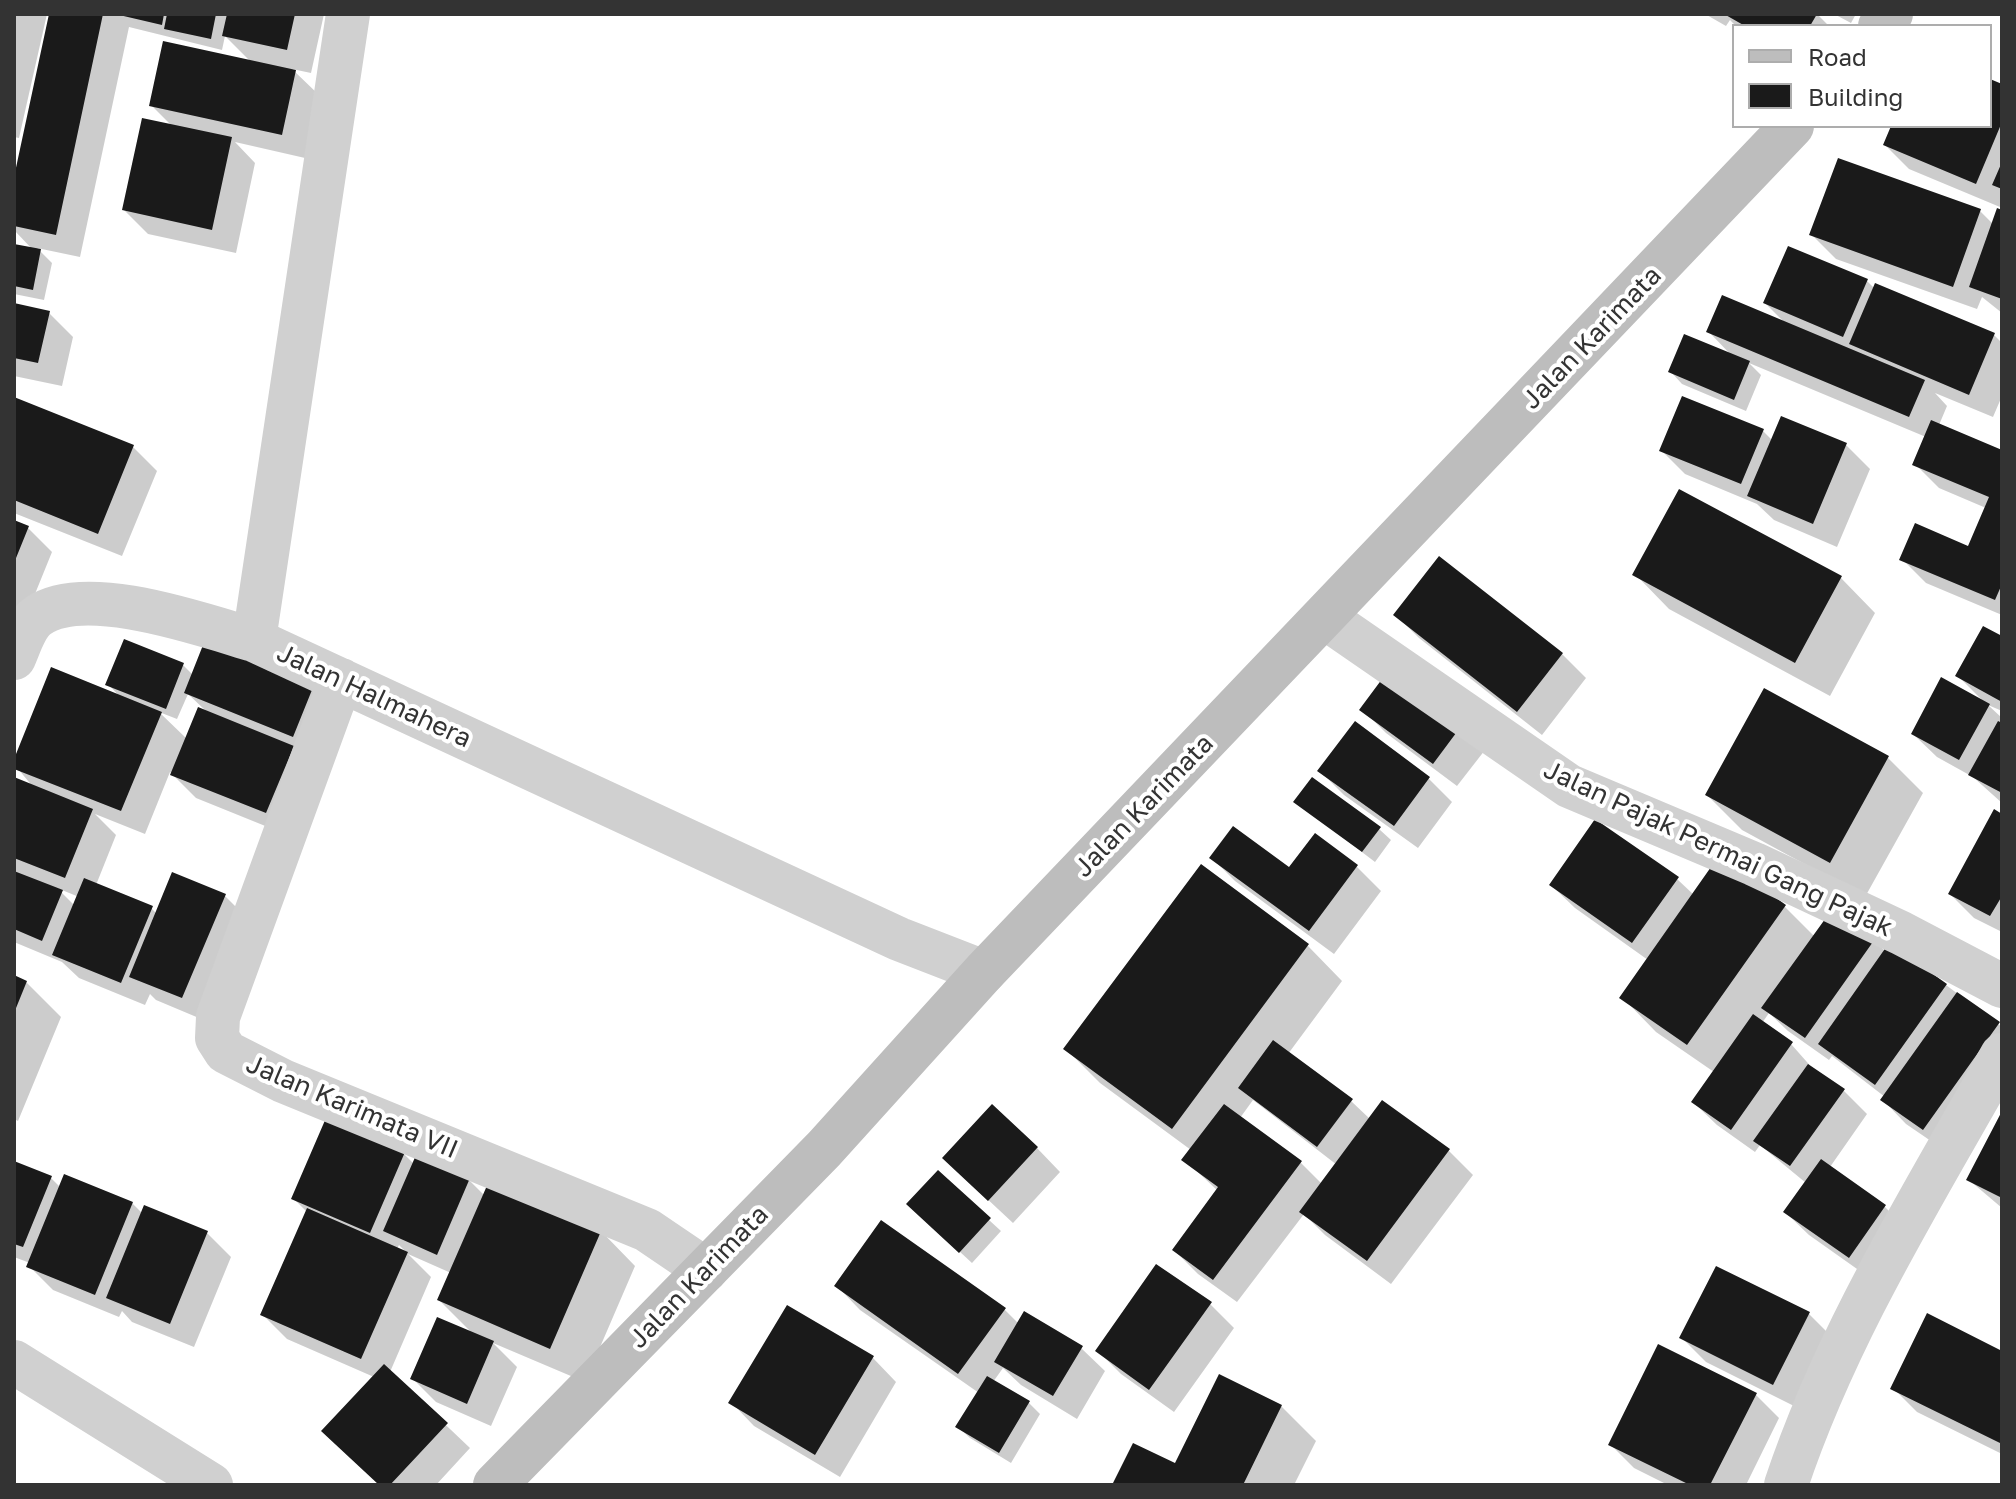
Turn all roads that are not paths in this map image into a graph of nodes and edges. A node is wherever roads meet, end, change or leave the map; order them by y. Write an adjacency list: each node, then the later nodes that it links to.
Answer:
1 (348, 14): 4 (street, Jalan Halmahera)
2 (1790, 128): 3 (main road, Jalan Karimata)
3 (1324, 617): 7 (main road, Jalan Karimata); 8 (street, Jalan Pajak Permai Gang Pajak)
4 (254, 640): 5 (street); 6 (street, Jalan Halmahera)
5 (14, 658)
6 (341, 680): 7 (street, Jalan Halmahera); 10 (street, Jalan Karimata VII)
7 (984, 972): 10 (main road, Jalan Karimata)
8 (2002, 986)
9 (2002, 1055): 14 (street)
10 (706, 1270): 13 (main road, Jalan Karimata)
11 (14, 1362): 12 (street)
12 (211, 1485)
13 (495, 1485)
14 (1786, 1485)

